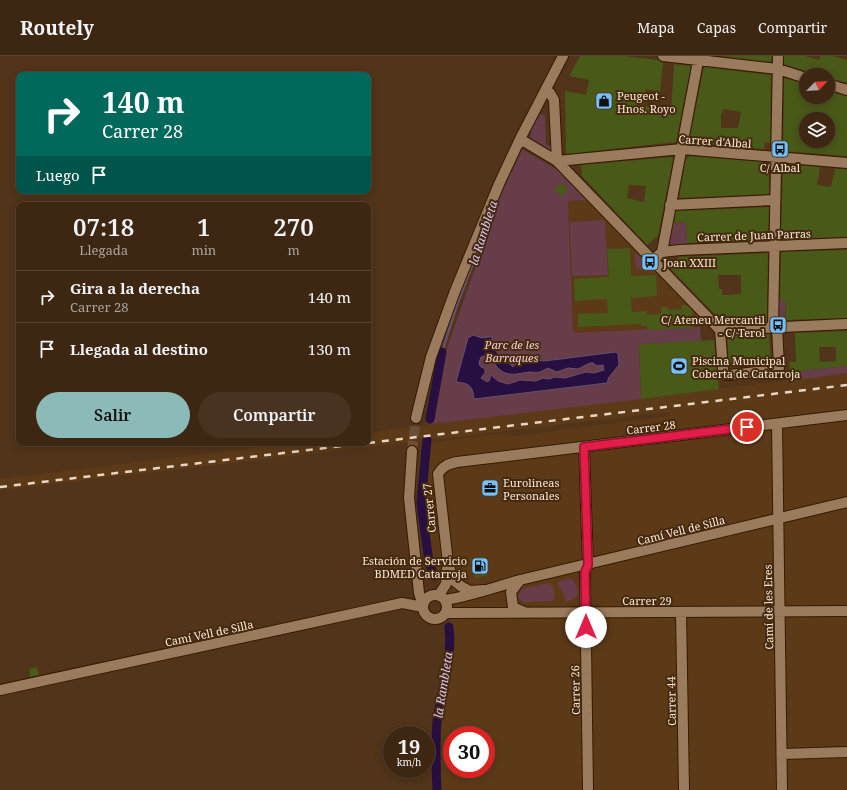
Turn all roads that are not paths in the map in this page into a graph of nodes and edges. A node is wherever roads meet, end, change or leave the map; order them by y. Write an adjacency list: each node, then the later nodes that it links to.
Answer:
1 (564, 56): 8 (street)
2 (663, 56): 4 (street)
3 (778, 56): 5 (street)
4 (699, 58): 5 (street); 11 (street)
5 (778, 69): 6 (street); 12 (street)
6 (799, 76)
7 (835, 86): 9 (street)
8 (546, 90): 10 (street); 13 (street)
9 (847, 90)
10 (520, 139): 13 (street); 25 (street)
11 (682, 149): 12 (street, Carrer d'Albal); 13 (street, Carrer d'Albal); 16 (street)
12 (776, 157): 14 (street, Carrer d'Albal); 15 (street)
13 (557, 161): 20 (street)
14 (847, 163)
15 (775, 200): 16 (street); 18 (street)
16 (670, 205): 19 (street)
17 (847, 243): 18 (street, Carrer de Juan Parras)
18 (774, 247): 19 (street, Carrer de Juan Parras); 22 (street)
19 (662, 252): 20 (street)
20 (653, 260): 23 (street)
21 (847, 324): 22 (street)
22 (775, 327): 23 (street); 23 (street)
23 (720, 330)
24 (847, 415): 26 (street, Carrer 28)
25 (416, 418)
26 (777, 424): 27 (street, Carrer 28); 31 (street, Camí de les Eres)
27 (584, 447): 29 (street, Carrer 28); 33 (street, Carrer 26)
28 (412, 451): 34 (street)
29 (457, 462): 32 (street, Carrer 27)
30 (847, 502): 31 (street, Camí Vell de Silla)
31 (778, 518): 33 (street, Camí Vell de Silla); 39 (street, Camí de les Eres)
32 (448, 563): 36 (street, Carrer 27); 37 (street, Carrer 27)
33 (588, 565): 35 (street, Camí Vell de Silla); 42 (street, Carrer 26)
34 (417, 578): 37 (street); 38 (street)
35 (520, 580): 36 (street, Camí Vell de Silla); 41 (street)
36 (484, 590): 37 (street, Camí Vell de Silla)
37 (440, 597): 38 (street); 44 (street)
38 (423, 606): 44 (street); 45 (street, Camí Vell de Silla)
39 (780, 611): 40 (street, Carrer 29); 43 (street, Carrer 29); 47 (street, Camí de les Eres)
40 (847, 611)
41 (525, 612): 42 (street, Carrer 29); 44 (street, Carrer 29)
42 (586, 612): 43 (street, Carrer 29); 48 (street, Carrer 26)
43 (681, 612): 49 (street, Carrer 44)
44 (446, 613)
45 (0, 690)
46 (847, 752): 47 (street)
47 (782, 754): 50 (street, Camí de les Eres)
48 (588, 790)
49 (684, 790)
50 (782, 790)

